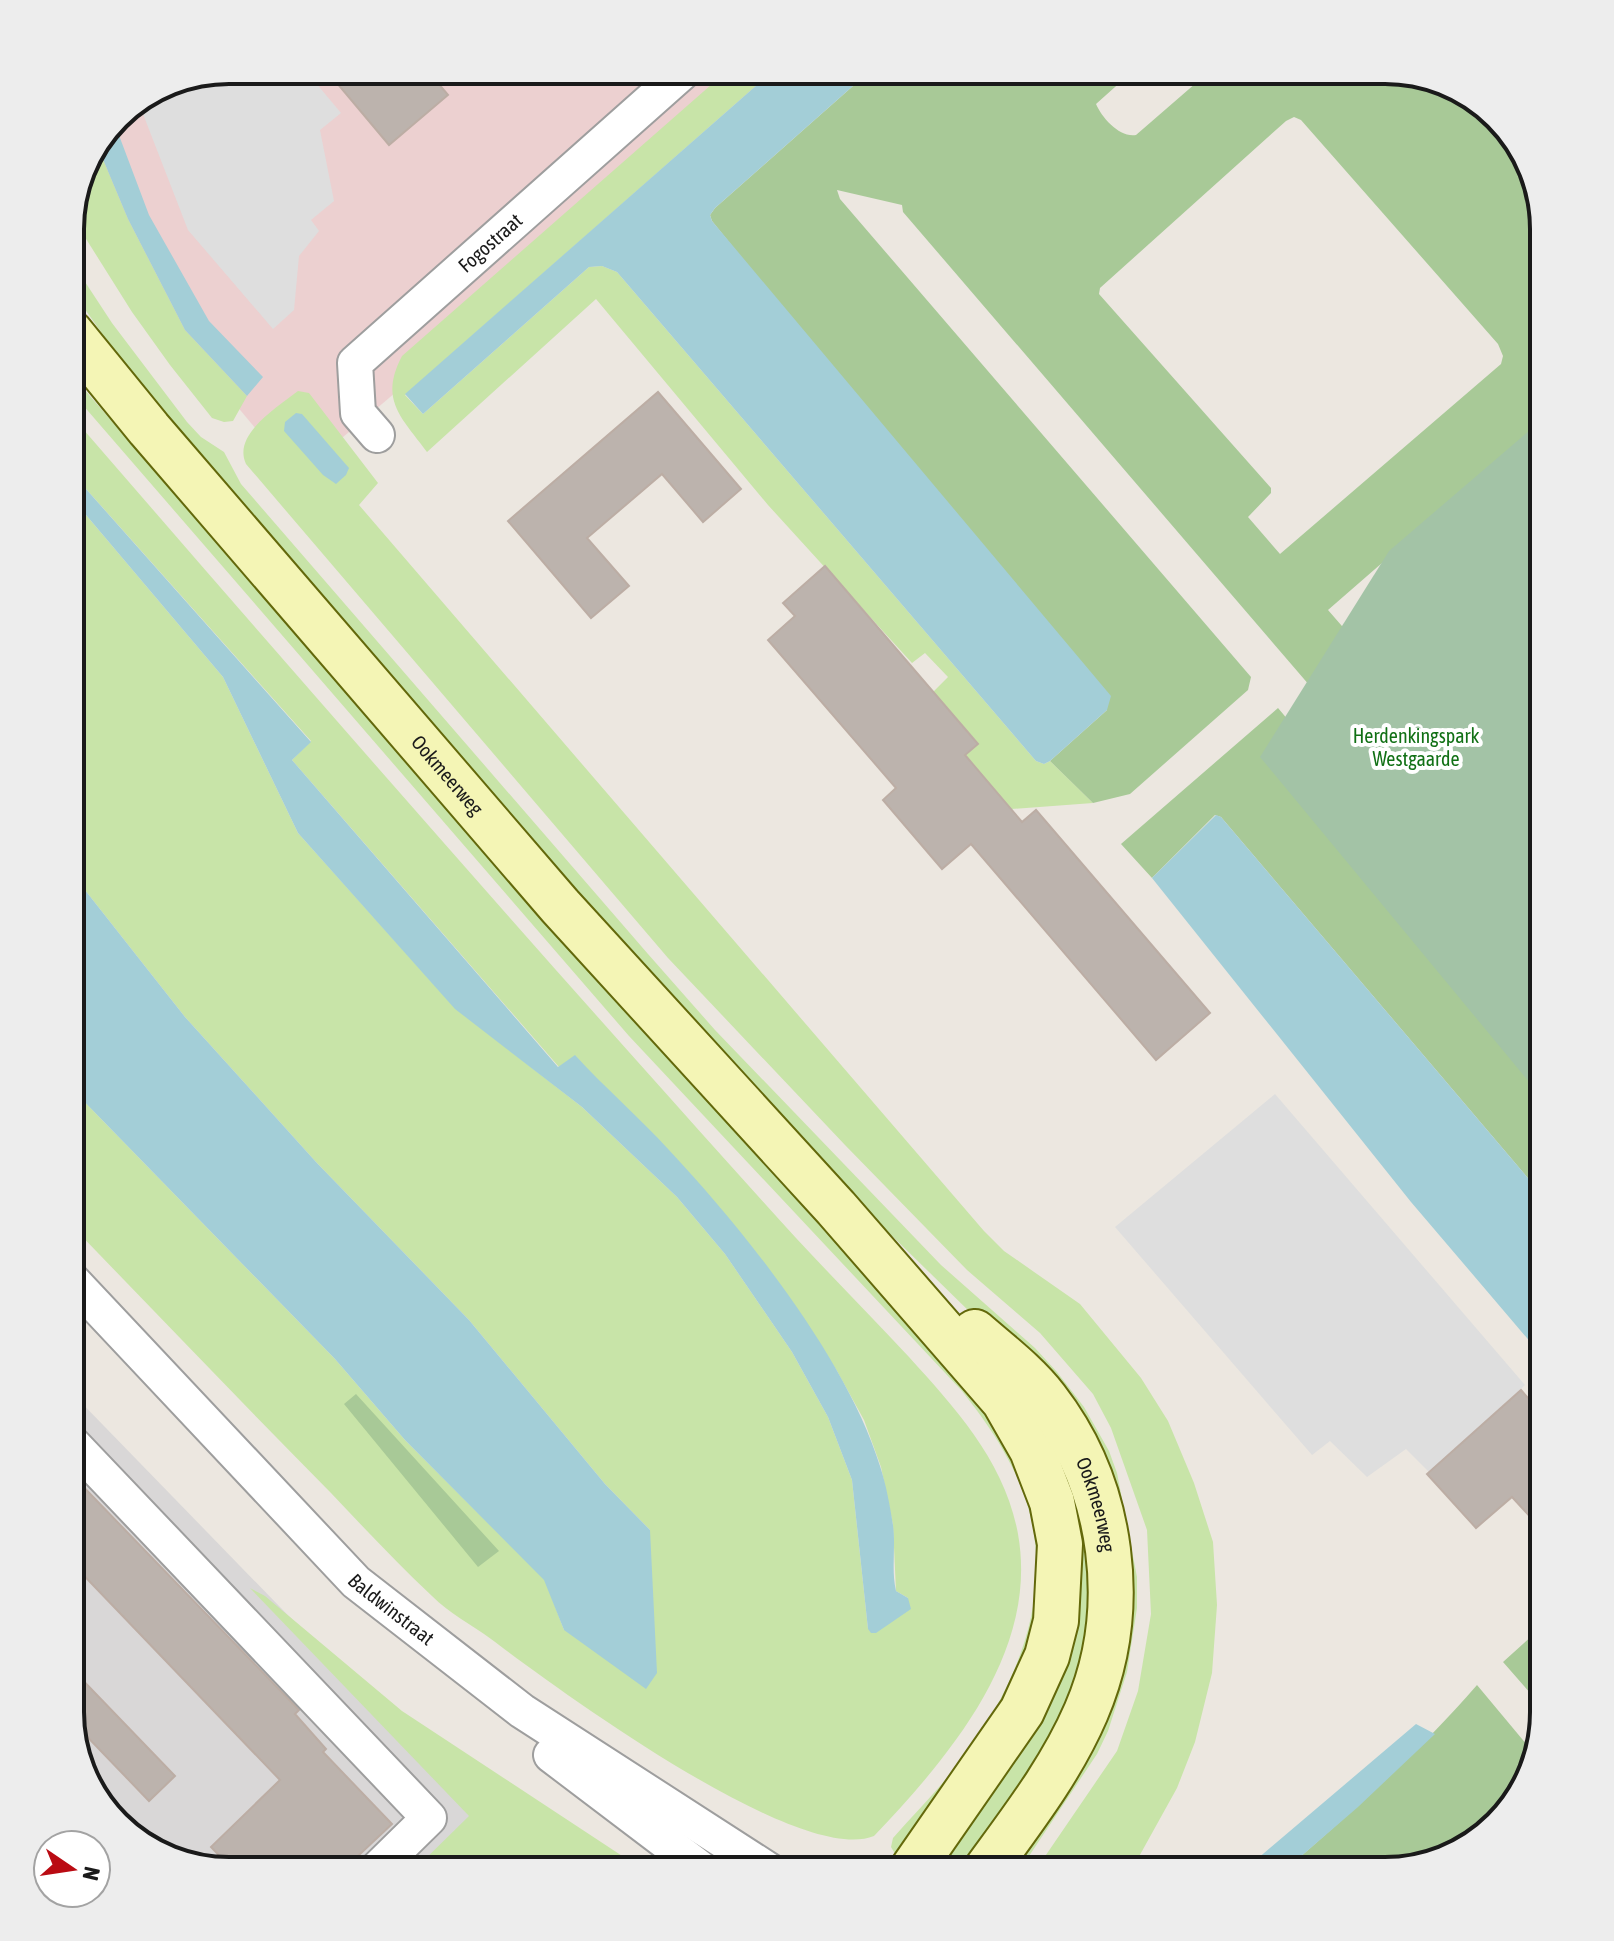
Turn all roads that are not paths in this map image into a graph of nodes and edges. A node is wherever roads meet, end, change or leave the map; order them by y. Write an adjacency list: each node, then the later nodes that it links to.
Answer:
1 (669, 84): 3 (street, Fogostraat)
2 (84, 349): 4 (main road, Ookmeerweg)
3 (377, 435)
4 (836, 1208): 11 (main road, Ookmeerweg); 12 (main road, Ookmeerweg)
5 (84, 1293): 10 (street, Baldwinstraat)
6 (84, 1327): 9 (street, Baldwinstraat)
7 (84, 1456): 8 (street)
8 (389, 1857)
9 (686, 1857)
10 (748, 1857)
11 (921, 1857)
12 (995, 1857)

